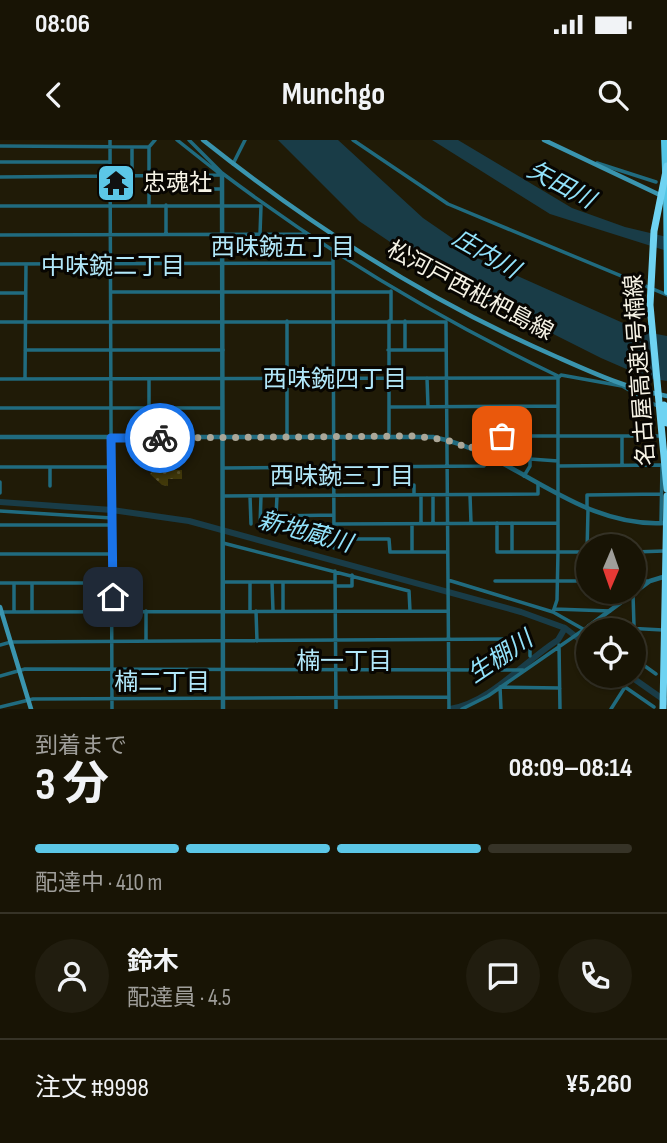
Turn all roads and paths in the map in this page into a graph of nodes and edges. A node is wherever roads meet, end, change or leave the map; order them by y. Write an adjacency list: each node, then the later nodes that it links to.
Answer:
1 (110, 140): 11 (street)
2 (155, 140): 13 (street)
3 (177, 140): 19 (street)
4 (189, 140): 19 (street)
5 (203, 140): 17 (main road, 松河戸西枇杷島線)
6 (245, 140): 17 (street)
7 (353, 140): 52 (street)
8 (544, 140): 14 (main road)
9 (664, 140): 28 (highway)
10 (0, 146): 11 (street)
11 (110, 146): 12 (street); 16 (street)
12 (132, 147): 13 (street); 23 (street)
13 (149, 147): 24 (street)
14 (582, 159): 26 (street); 28 (main road)
15 (0, 162): 16 (street)
16 (110, 162): 22 (street)
17 (233, 164): 79 (main road, 松河戸西枇杷島線)
18 (667, 166): 121 (highway, 名古屋高速1号楠線, bridge)
19 (222, 174): 20 (street); 27 (street); 37 (street)
20 (201, 175): 24 (street); 27 (street)
21 (667, 175): 90 (highway, 名古屋高速1号楠線, bridge)
22 (110, 176): 23 (street); 25 (street); 32 (street)
23 (132, 176): 24 (street)
24 (149, 176): 29 (street)
25 (0, 177)
26 (656, 182)
27 (222, 190): 33 (street)
28 (666, 201): 52 (highway)
29 (149, 205): 30 (street); 32 (street)
30 (166, 205): 33 (street); 34 (street)
31 (0, 206): 32 (street)
32 (110, 206): 39 (street)
33 (222, 206): 35 (street); 36 (street)
34 (166, 234): 35 (street); 39 (street)
35 (222, 234): 36 (street); 41 (street)
36 (260, 234): 37 (street)
37 (309, 234): 40 (street)
38 (0, 235): 39 (street)
39 (110, 235): 45 (street)
40 (333, 251): 42 (street); 46 (street)
41 (223, 263): 42 (street); 45 (street); 48 (street)
42 (333, 263): 49 (street)
43 (0, 264): 44 (street)
44 (26, 264): 45 (street); 51 (street)
45 (111, 264): 47 (street)
46 (391, 290): 49 (street); 59 (street); 61 (street)
47 (111, 292): 48 (street); 55 (street)
48 (223, 292): 49 (street); 56 (street)
49 (333, 292): 58 (street)
50 (0, 293): 51 (street)
51 (25, 293): 54 (street)
52 (667, 293)
53 (0, 321): 54 (street)
54 (26, 321): 55 (street); 67 (street)
55 (111, 321): 56 (street); 62 (street)
56 (223, 321): 57 (street); 63 (street)
57 (286, 321): 58 (street); 69 (street)
58 (333, 321): 59 (street); 70 (street)
59 (390, 321): 60 (street); 64 (street)
60 (405, 321): 61 (street); 65 (street)
61 (446, 321): 66 (street); 68 (street)
62 (111, 350): 63 (street); 67 (street); 76 (street)
63 (223, 350): 78 (street)
64 (388, 350): 65 (street); 71 (street)
65 (405, 350): 66 (street)
66 (445, 350): 73 (street)
67 (25, 351): 75 (street)
68 (558, 377): 73 (street); 79 (street); 85 (street)
69 (287, 378): 70 (street); 78 (street); 100 (street)
70 (335, 378): 71 (street); 92 (street)
71 (388, 378): 72 (street); 81 (street)
72 (428, 378): 73 (street); 82 (street)
73 (446, 378): 83 (street)
74 (0, 379): 75 (street)
75 (25, 379): 76 (street)
76 (110, 379): 77 (street); 87 (street)
77 (149, 379): 78 (street); 88 (street)
78 (223, 379): 89 (street)
79 (622, 386): 80 (main road, 松河戸西枇杷島線); 101 (street)
80 (667, 396)
81 (389, 407): 82 (street); 93 (street)
82 (428, 407): 83 (street)
83 (447, 407): 84 (street); 102 (street)
84 (503, 407): 85 (street); 94 (street)
85 (558, 407): 96 (street)
86 (0, 408): 87 (street)
87 (111, 408): 88 (street); 91 (street)
88 (149, 408): 89 (street)
89 (224, 408): 99 (street)
90 (667, 423)
91 (111, 436): 98 (street); 99 (street); 113 (street)
92 (335, 436): 93 (street); 100 (street); 109 (street)
93 (389, 436): 102 (street)
94 (502, 436): 95 (street); 103 (street)
95 (530, 436): 96 (street); 105 (street)
96 (558, 436): 97 (street); 106 (street)
97 (622, 436): 101 (street); 107 (street)
98 (0, 437)
99 (223, 437): 100 (street); 114 (street)
100 (287, 437)
101 (663, 438): 108 (street); 142 (highway)
102 (447, 440): 103 (street); 110 (street)
103 (471, 449): 104 (street)
104 (488, 458): 110 (street); 115 (street)
105 (530, 459): 106 (street); 115 (street)
106 (558, 463): 107 (street); 122 (street)
107 (622, 465): 108 (street)
108 (662, 465): 121 (street)
109 (334, 466): 110 (street); 114 (street); 123 (street)
110 (447, 466): 127 (street)
111 (0, 467): 112 (street)
112 (50, 467): 113 (street); 119 (street)
113 (111, 467): 136 (street)
114 (223, 468): 129 (street)
115 (524, 476): 117 (street)
116 (0, 482): 120 (street)
117 (538, 484): 122 (street); 128 (street)
118 (414, 485): 124 (street)
119 (50, 486)
120 (0, 493)
121 (665, 493): 133 (street); 142 (street); 225 (highway, 名古屋高速1号楠線, bridge)
122 (558, 494): 133 (street); 141 (street)
123 (335, 495): 124 (street); 132 (street); 135 (street)
124 (414, 495): 125 (street)
125 (421, 495): 126 (street); 146 (street)
126 (433, 495): 127 (street); 147 (street)
127 (447, 495): 128 (street); 137 (street)
128 (470, 495): 138 (street)
129 (223, 496): 130 (street); 153 (street)
130 (250, 496): 131 (street); 143 (street)
131 (261, 496): 132 (street); 150 (street)
132 (276, 496): 135 (street)
133 (587, 509): 142 (street); 151 (street)
134 (0, 511): 136 (street)
135 (334, 516): 144 (street)
136 (112, 518): 148 (street)
137 (447, 523): 138 (street); 147 (street); 157 (street)
138 (471, 523): 139 (street)
139 (496, 523): 140 (street); 158 (street)
140 (512, 523): 141 (street); 158 (street)
141 (558, 523): 159 (street)
142 (664, 523): 155 (highway)
143 (251, 524)
144 (334, 524): 145 (street); 152 (street)
145 (412, 524): 146 (street); 156 (street)
146 (421, 524): 147 (street)
147 (433, 524)
148 (112, 525): 149 (street); 163 (street)
149 (0, 526)
150 (260, 526)
151 (587, 534)
152 (334, 539): 154 (street); 156 (street)
153 (223, 540): 164 (street); 173 (street)
154 (334, 548)
155 (664, 551): 161 (street); 166 (highway)
156 (412, 552): 157 (street)
157 (447, 552): 167 (street)
158 (512, 552): 159 (street)
159 (558, 552): 160 (street); 169 (street)
160 (576, 552)
161 (646, 552)
162 (0, 554): 163 (street)
163 (113, 554): 180 (street)
164 (335, 570): 165 (street); 181 (street)
165 (352, 575): 181 (street); 193 (street)
166 (665, 578): 172 (street); 202 (highway)
167 (447, 580): 194 (street); 195 (street)
168 (495, 581): 169 (street)
169 (558, 581): 170 (street); 195 (street)
170 (576, 581)
171 (646, 581): 172 (street)
172 (650, 581): 182 (street)
173 (223, 582): 174 (street); 187 (street)
174 (250, 582): 175 (street); 188 (street)
175 (272, 582): 176 (street); 190 (street)
176 (283, 582): 181 (street); 191 (street)
177 (0, 583): 178 (street)
178 (14, 583): 179 (street); 197 (street)
179 (32, 583): 180 (street); 198 (street)
180 (113, 583): 185 (street)
181 (335, 584): 192 (street)
182 (646, 584)
183 (619, 604): 196 (street)
184 (1, 611): 197 (street); 210 (main road)
185 (113, 611): 186 (street); 198 (street); 206 (street)
186 (146, 611): 187 (street); 207 (street)
187 (223, 611): 188 (street); 208 (street)
188 (250, 611): 189 (street)
189 (256, 611): 190 (street); 209 (street)
190 (273, 611): 191 (street)
191 (283, 611): 192 (street)
192 (335, 611): 193 (street); 204 (street)
193 (410, 611): 194 (street)
194 (448, 611): 205 (street)
195 (553, 611): 196 (street); 200 (street)
196 (610, 611): 199 (street)
197 (14, 612): 198 (street)
198 (33, 612)
199 (601, 618)
200 (576, 622)
201 (646, 629): 202 (street)
202 (663, 630): 225 (highway)
203 (576, 634): 212 (street)
204 (335, 640): 205 (street); 209 (street); 215 (street)
205 (447, 640): 213 (street); 216 (street)
206 (112, 641): 207 (street); 210 (street); 217 (street)
207 (146, 641): 208 (street)
208 (224, 641): 209 (street); 218 (street)
209 (257, 641)
210 (11, 642): 211 (street); 220 (main road)
211 (0, 645)
212 (559, 645): 219 (street); 224 (street)
213 (530, 656)
214 (646, 667): 221 (street)
215 (336, 668): 216 (street); 218 (street); 228 (street)
216 (448, 668): 219 (street); 226 (street)
217 (112, 669): 218 (street); 220 (street); 230 (street)
218 (223, 669): 227 (street)
219 (520, 669): 223 (street)
220 (22, 670): 222 (street); 229 (main road)
221 (656, 674)
222 (0, 676)
223 (500, 687): 224 (street); 238 (street); 239 (street)
224 (560, 688): 240 (street)
225 (662, 688): 233 (highway, 名古屋高速1号楠線, bridge)
226 (448, 697): 228 (street); 232 (street)
227 (223, 698): 228 (street); 230 (street); 236 (street)
228 (336, 698): 237 (street)
229 (30, 699): 230 (street); 231 (street); 234 (main road)
230 (112, 699): 235 (street)
231 (0, 708)
232 (448, 708)
233 (660, 708): 241 (street)
234 (31, 709)
235 (112, 709)
236 (223, 709)
237 (336, 709)
238 (465, 709)
239 (501, 709)
240 (560, 709)
241 (611, 709)

